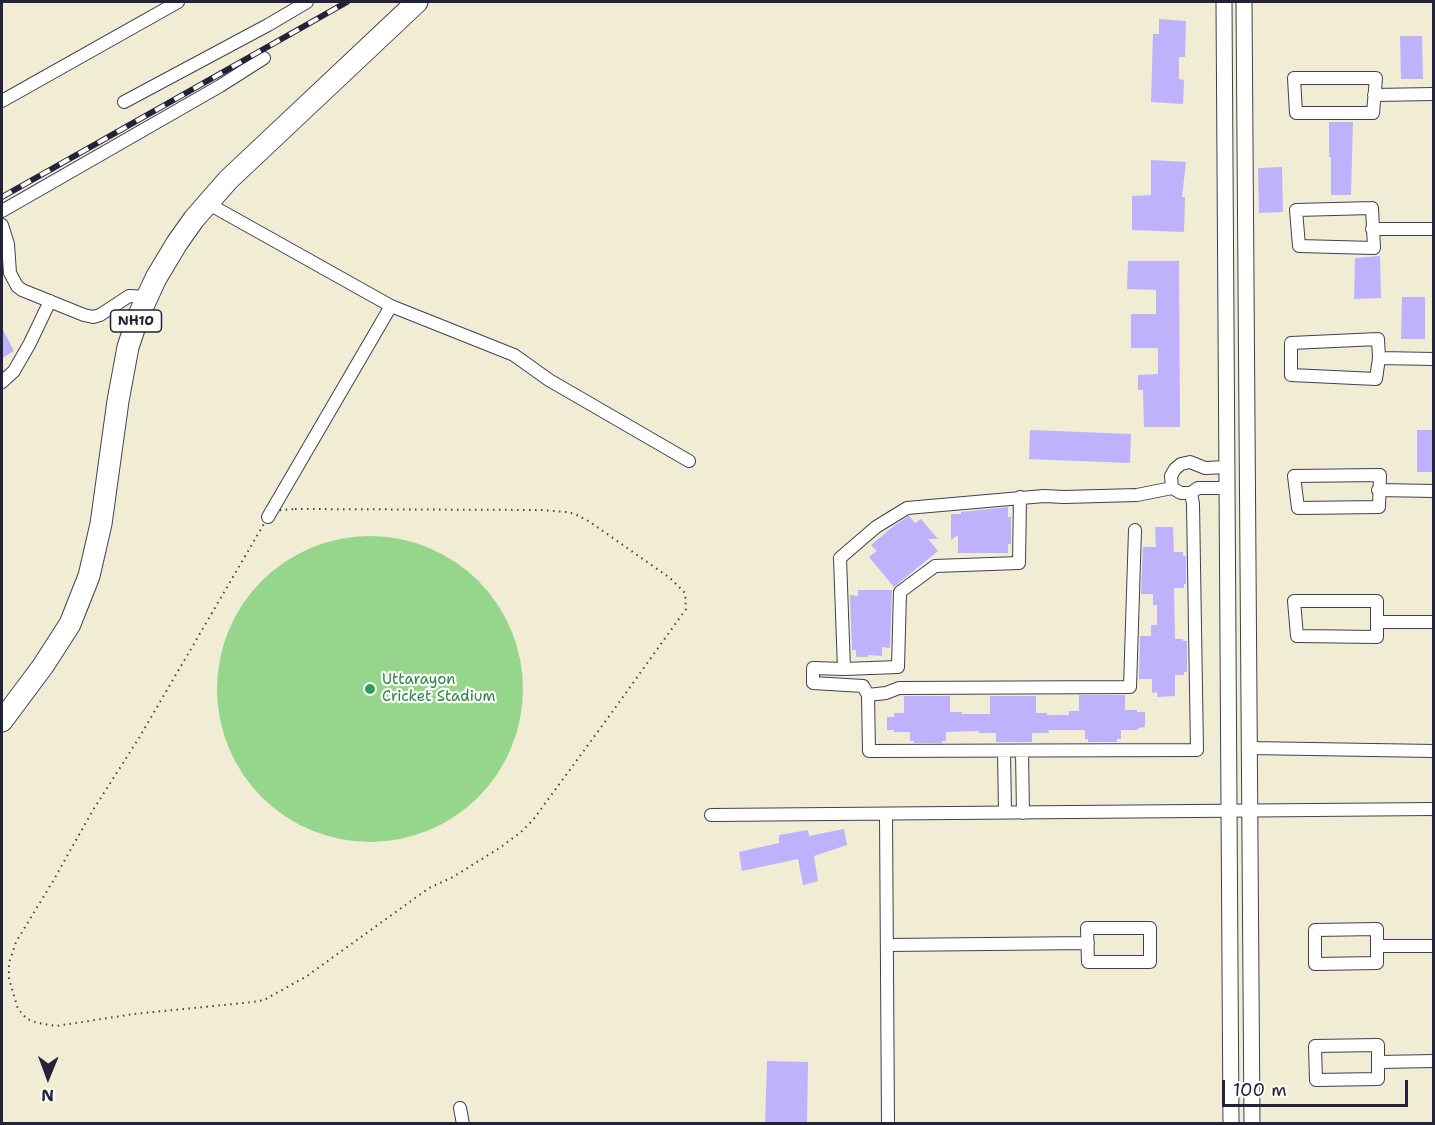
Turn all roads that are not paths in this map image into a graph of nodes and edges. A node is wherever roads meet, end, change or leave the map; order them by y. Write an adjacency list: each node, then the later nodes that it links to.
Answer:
1 (178, 2): 9 (street)
2 (307, 2): 10 (street)
3 (417, 2): 11 (highway, NH10)
4 (1224, 2): 23 (street)
5 (1244, 2): 37 (street)
6 (264, 58): 12 (street)
7 (1434, 94): 8 (street)
8 (1374, 95): 8 (street)
9 (2, 101)
10 (124, 102)
11 (207, 203): 16 (highway, NH10); 18 (street)
12 (2, 211)
13 (2, 225): 17 (street)
14 (1372, 229): 14 (street); 15 (street)
15 (1434, 229)
16 (148, 297): 17 (street); 36 (highway, NH10)
17 (50, 301): 21 (street)
18 (391, 306): 22 (street); 30 (street)
19 (1379, 358): 19 (street); 20 (street)
20 (1434, 359)
21 (2, 382)
22 (689, 461)
23 (1227, 468): 24 (street); 25 (street)
24 (1172, 488): 28 (street); 29 (street)
25 (1227, 488): 28 (street); 42 (street)
26 (1378, 490): 26 (street); 27 (street)
27 (1434, 491)
28 (1191, 493): 40 (street)
29 (1020, 497): 34 (street); 34 (street)
30 (268, 517)
31 (1135, 530): 35 (street)
32 (1377, 622): 32 (street); 33 (street)
33 (1434, 622)
34 (844, 669): 35 (street)
35 (868, 695): 39 (street)
36 (2, 721)
37 (1249, 748): 38 (street); 43 (street)
38 (1434, 751)
39 (1004, 752): 40 (street); 44 (street)
40 (1022, 752): 45 (street)
41 (1434, 809): 43 (street)
42 (1229, 811): 43 (street); 45 (street); 57 (street)
43 (1250, 811): 58 (street)
44 (1005, 813): 45 (street); 47 (street)
45 (1023, 813)
46 (711, 814): 47 (street)
47 (886, 814): 49 (street)
48 (1088, 943): 48 (street); 49 (street)
49 (887, 945): 56 (street)
50 (1377, 946): 50 (street); 51 (street)
51 (1434, 946)
52 (1434, 1061): 53 (street)
53 (1378, 1062): 53 (street)
54 (460, 1108): 55 (street)
55 (463, 1124)
56 (888, 1124)
57 (1231, 1124)
58 (1252, 1124)

